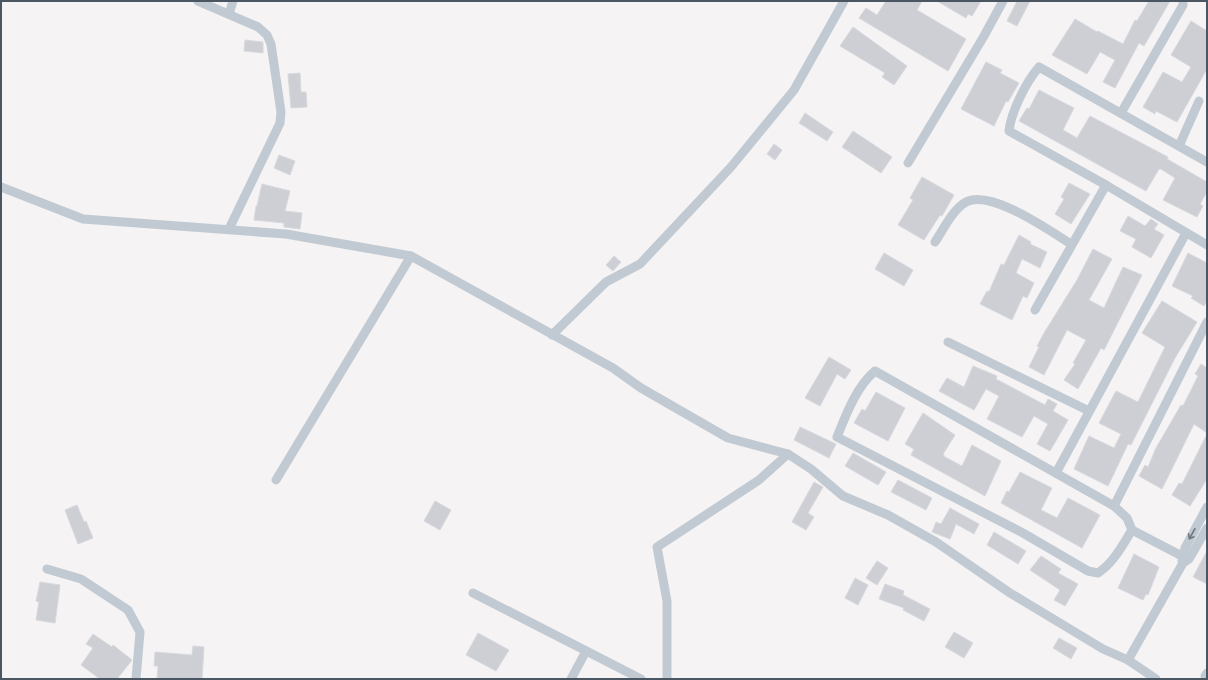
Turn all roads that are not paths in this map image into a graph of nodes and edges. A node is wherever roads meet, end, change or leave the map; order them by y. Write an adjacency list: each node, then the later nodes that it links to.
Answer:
1 (198, 1): 6 (street)
2 (233, 1): 6 (street)
3 (844, 1): 22 (street)
4 (1002, 1): 10 (street)
5 (1183, 1): 8 (street)
6 (229, 14): 14 (street)
7 (1198, 101): 9 (street)
8 (1121, 113): 9 (street); 12 (street)
9 (1179, 146): 11 (street)
10 (908, 162)
11 (1207, 162)
12 (1106, 185): 15 (street); 17 (street)
13 (1, 187): 14 (street)
14 (229, 229): 19 (street)
15 (1186, 233): 18 (street); 24 (street)
16 (935, 242): 17 (street)
17 (1072, 244): 20 (street)
18 (1207, 245)
19 (411, 256): 22 (street); 27 (street)
20 (1035, 310)
21 (1207, 322): 28 (street)
22 (552, 335): 25 (street)
23 (948, 342): 24 (street)
24 (1089, 411): 26 (street)
25 (788, 454): 36 (street); 40 (street)
26 (1056, 473): 28 (street); 31 (street)
27 (276, 480)
28 (1114, 506): 31 (street)
29 (1207, 507): 32 (street, one-way to 32)
30 (1207, 528): 32 (street)
31 (1132, 530): 32 (street)
32 (1182, 559): 36 (street)
33 (47, 569): 37 (street)
34 (473, 593): 35 (street)
35 (586, 651): 38 (street); 39 (street)
36 (1128, 660): 41 (street)
37 (136, 679)
38 (571, 679)
39 (641, 679)
40 (667, 679)
41 (1156, 679)

